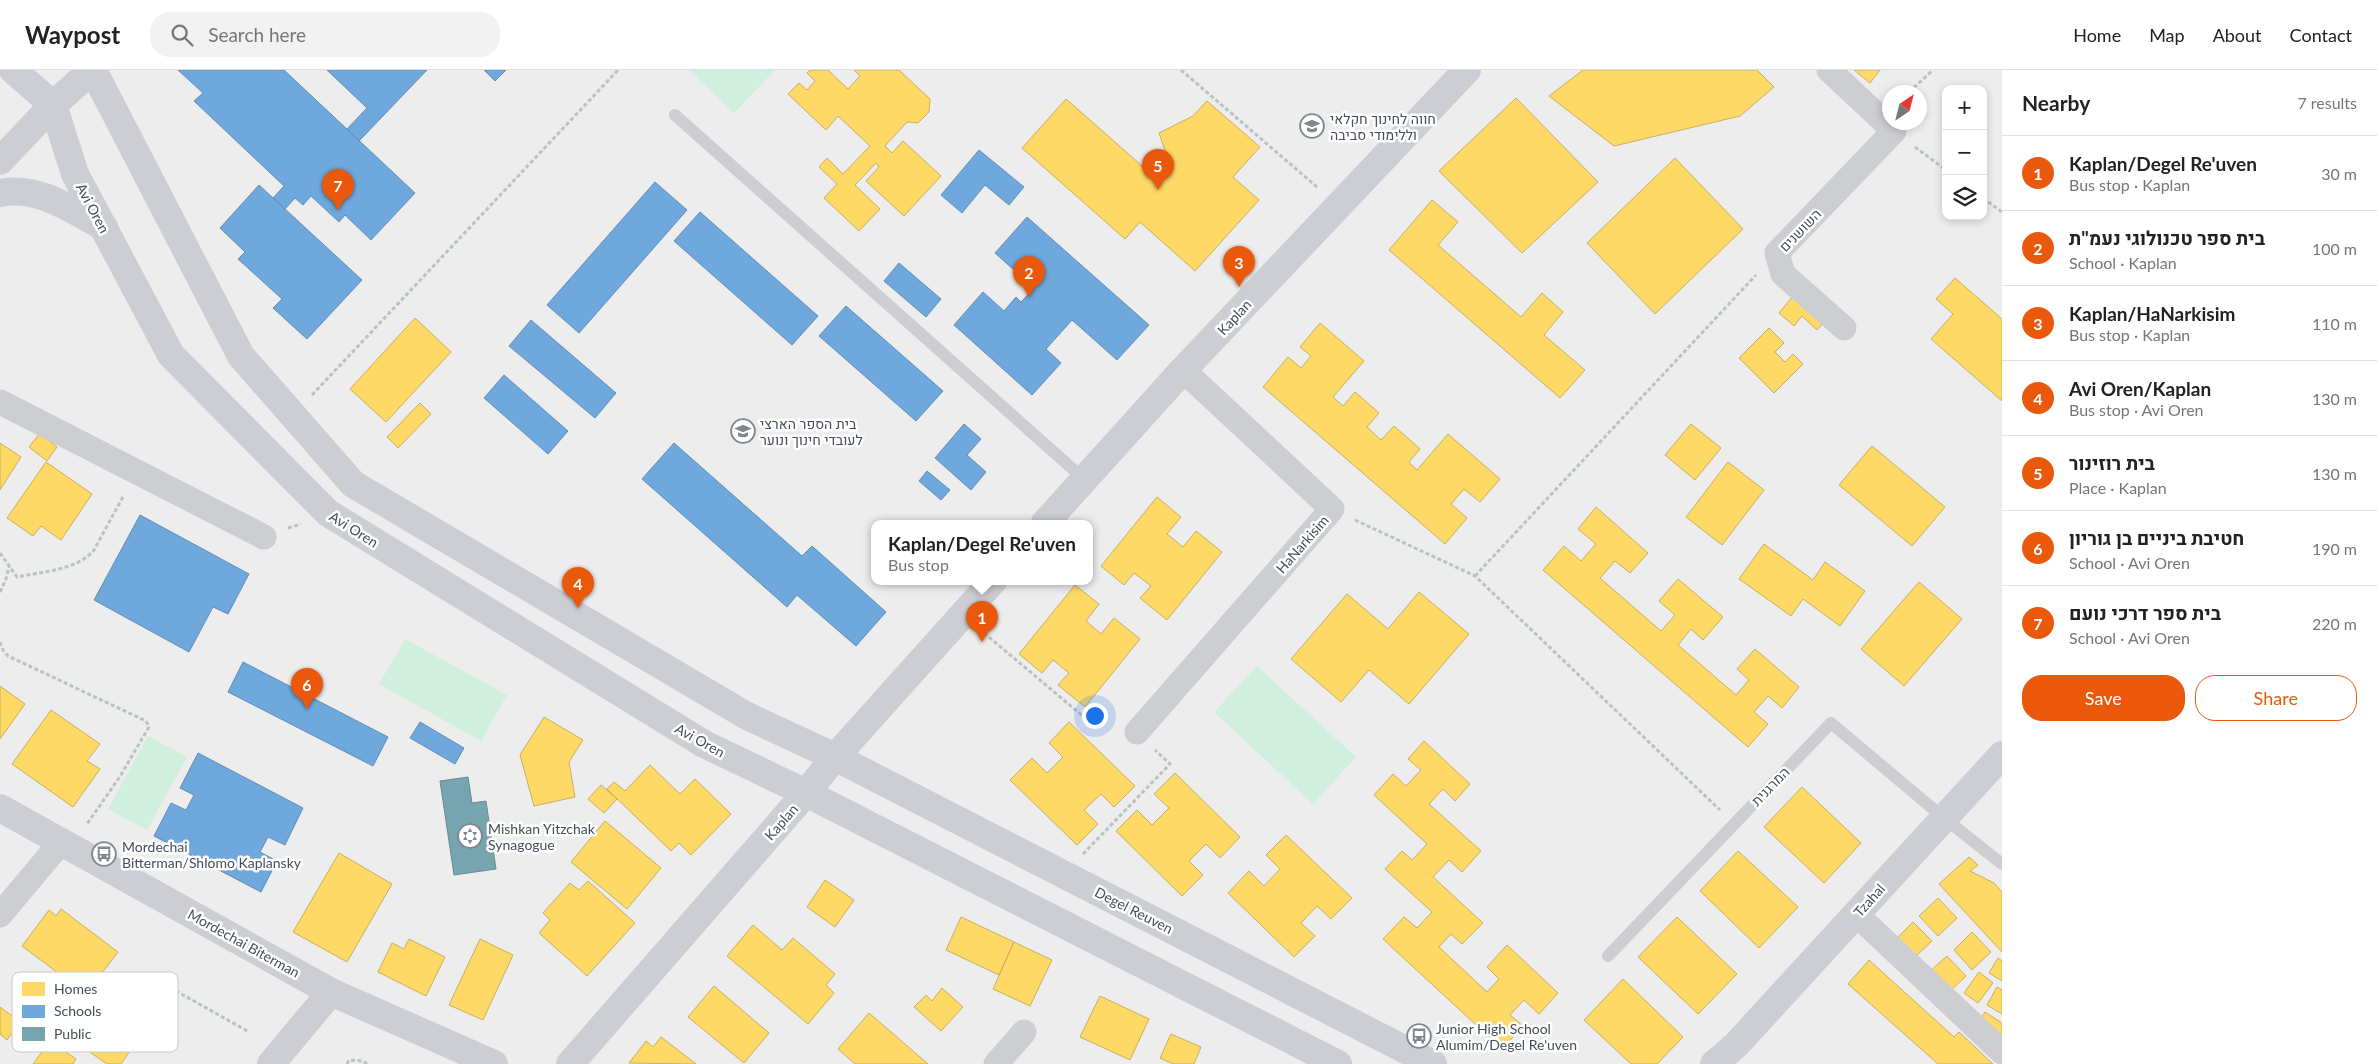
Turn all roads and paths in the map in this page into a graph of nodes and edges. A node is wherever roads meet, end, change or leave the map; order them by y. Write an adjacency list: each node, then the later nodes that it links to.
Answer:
1 (13, 70): 9 (street)
2 (93, 70): 9 (street); 23 (street)
3 (618, 70): 23 (path)
4 (1181, 70): 16 (path)
5 (1467, 70): 16 (street, Kaplan)
6 (1828, 70): 11 (street)
7 (1933, 70): 8 (path)
8 (1917, 85)
9 (53, 105): 12 (street); 18 (street, Avi Oren)
10 (675, 115): 25 (lane)
11 (1894, 131): 13 (path); 19 (street, השושנים)
12 (0, 161)
13 (1942, 167)
14 (0, 193): 18 (street)
15 (1987, 201): 17 (path)
16 (1339, 206): 21 (street, Kaplan)
17 (2002, 212)
18 (104, 227): 27 (street, Avi Oren)
19 (1777, 253): 20 (street, השושנים); 32 (path)
20 (1844, 328)
21 (1183, 370): 25 (street, Kaplan); 26 (street, HaNarkisim)
22 (0, 402): 24 (street)
23 (293, 415): 40 (street)
24 (137, 472): 29 (street); 31 (path)
25 (1084, 479): 28 (street, Kaplan)
26 (1332, 509): 32 (path); 38 (street, HaNarkisim)
27 (328, 513): 29 (path); 42 (street, Avi Oren)
28 (1048, 520)
29 (264, 537)
30 (0, 553): 31 (path)
31 (9, 566): 34 (path)
32 (1475, 576): 45 (path)
33 (989, 585): 35 (street, Kaplan)
34 (0, 592)
35 (963, 614): 37 (path); 40 (street, Kaplan)
36 (0, 642): 46 (path)
37 (1097, 728)
38 (1137, 732)
39 (2002, 755): 44 (street, Tzahal)
40 (835, 756): 42 (street, Kaplan); 48 (street, Degel Reuven)
41 (1170, 764): 48 (path)
42 (806, 793): 62 (street, Kaplan); 64 (street)
43 (0, 808): 46 (street, Mordechai Biterman)
44 (1944, 818): 45 (lane, המרגנית); 47 (lane); 49 (street, Tzahal)
45 (1734, 824): 51 (lane, המרגנית)
46 (66, 843): 50 (street); 53 (street, Mordechai Biterman)
47 (2002, 864)
48 (1064, 874): 65 (street, Degel Reuven)
49 (1856, 914): 56 (street); 57 (street, Tzahal)
50 (0, 915)
51 (1608, 956)
52 (178, 992): 54 (path)
53 (331, 992): 58 (street); 61 (street, Mordechai Biterman)
54 (249, 1032)
55 (1024, 1032): 63 (street)
56 (2002, 1052)
57 (1730, 1054): 66 (street, Tzahal)
58 (271, 1064)
59 (347, 1064): 60 (path)
60 (367, 1064)
61 (494, 1064)
62 (570, 1064)
63 (996, 1064)
64 (1338, 1064)
65 (1433, 1064)
66 (1714, 1064)

